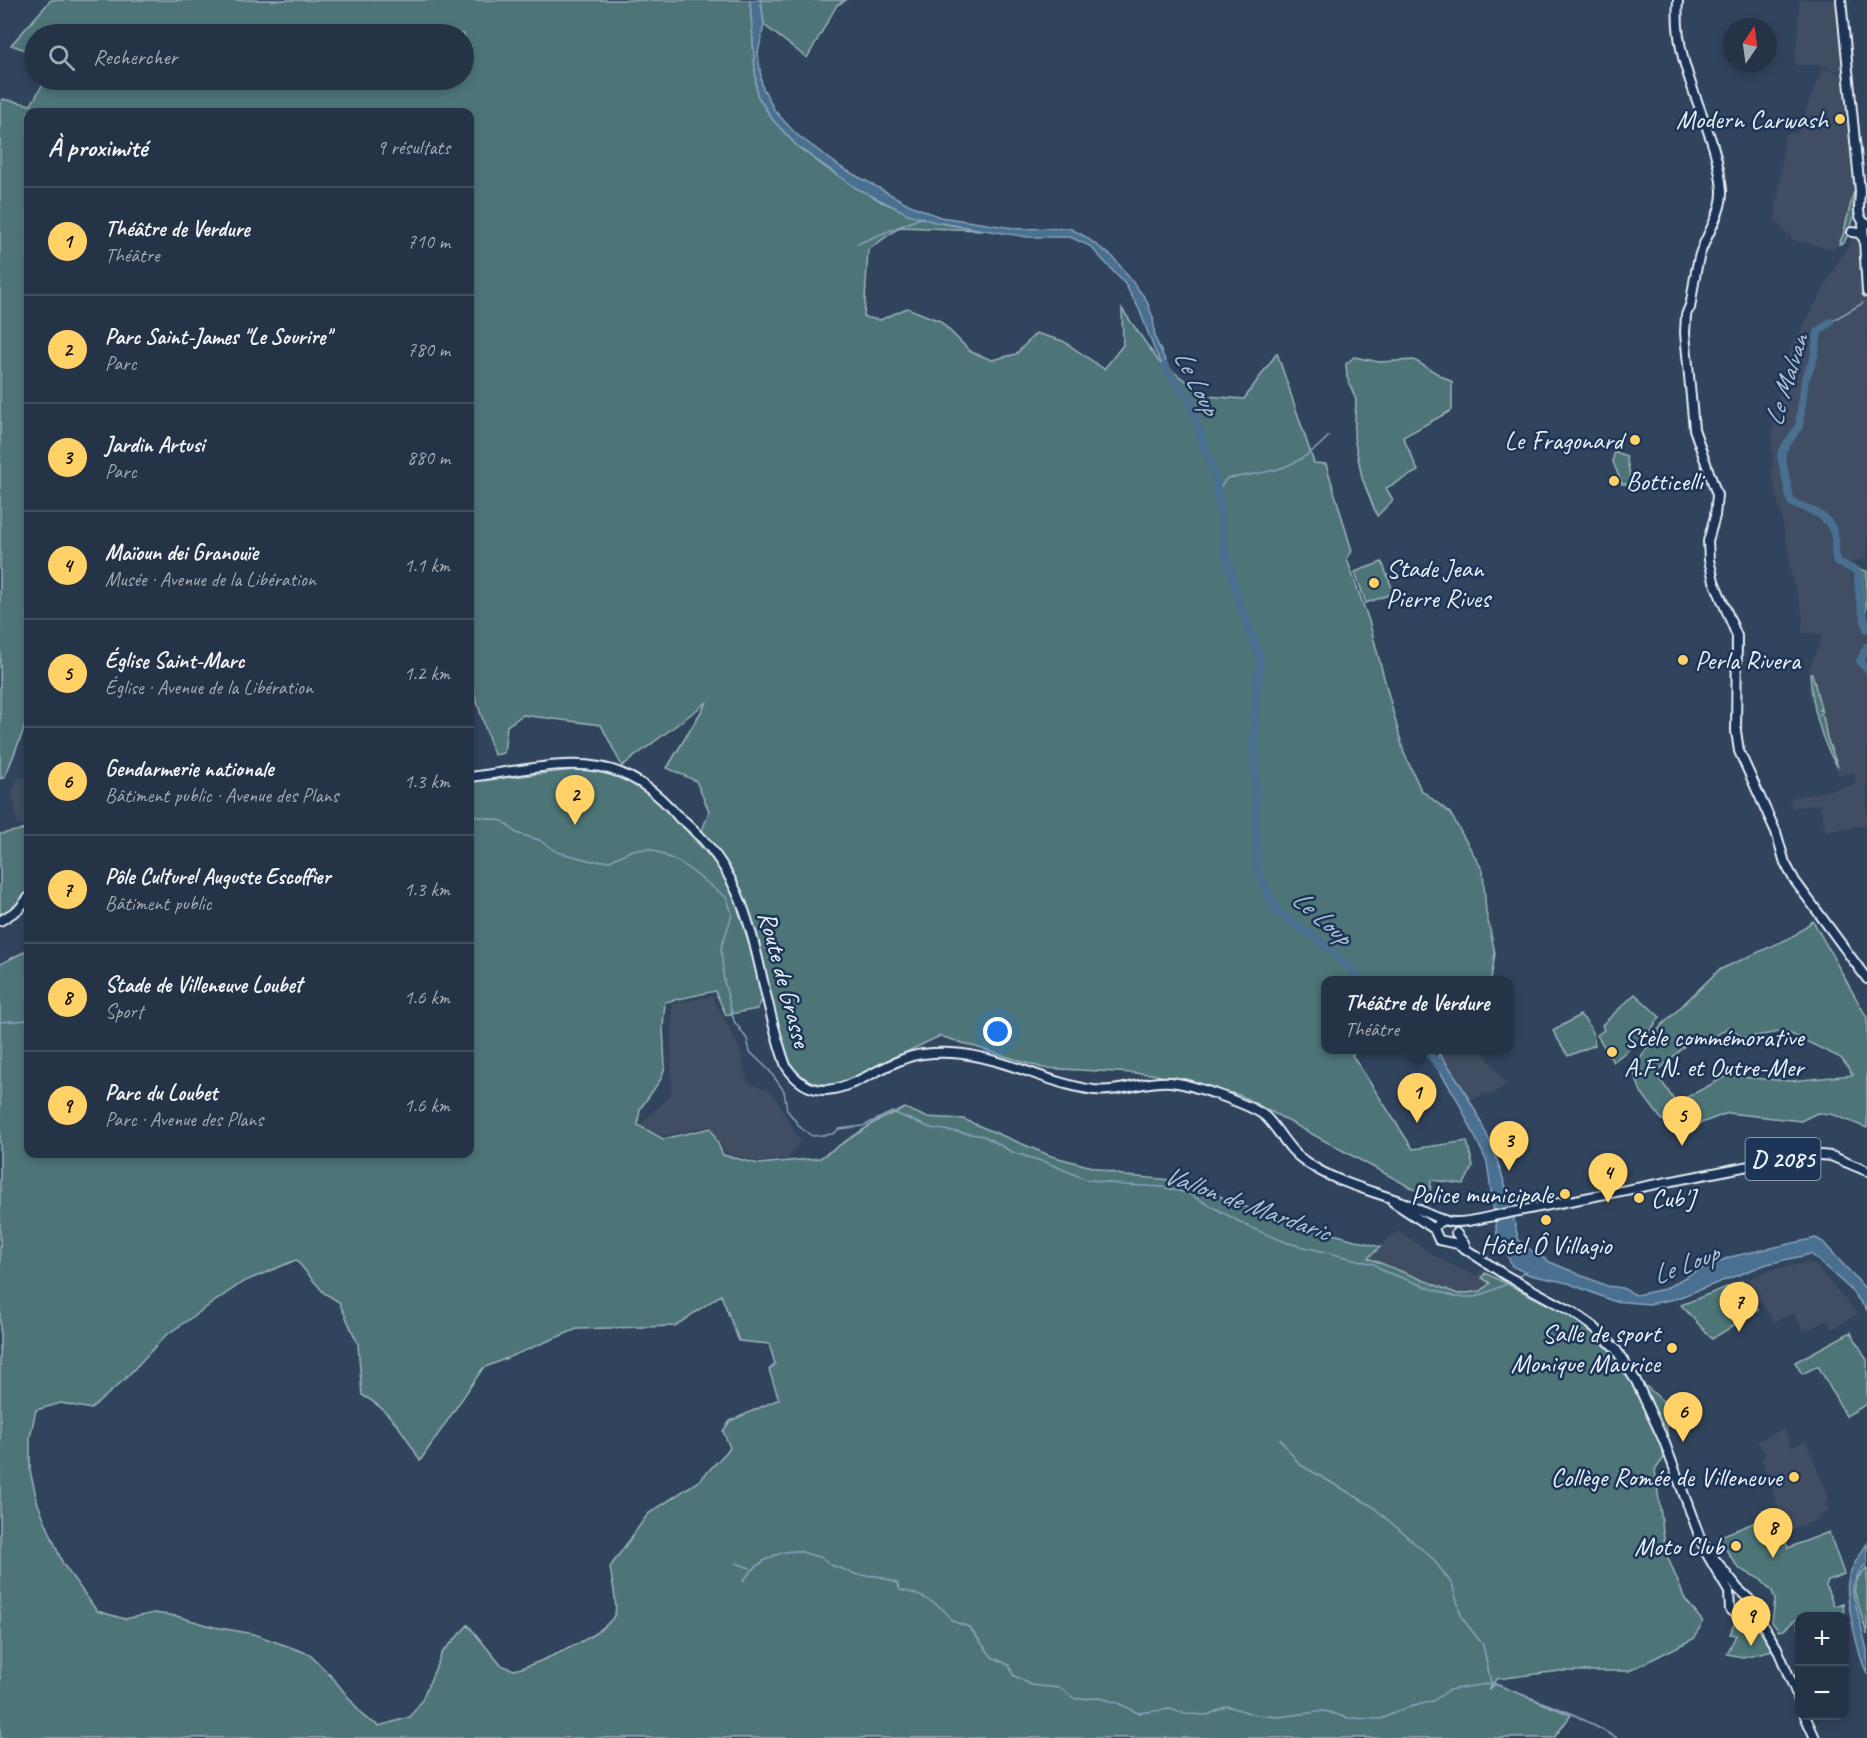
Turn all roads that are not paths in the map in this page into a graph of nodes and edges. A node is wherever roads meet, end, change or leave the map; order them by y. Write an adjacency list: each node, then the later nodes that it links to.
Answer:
1 (1678, 0): 11 (main road)
2 (1841, 0): 3 (main road)
3 (1865, 205): 4 (main road)
4 (1865, 223): 6 (main road)
5 (1852, 232): 6 (main road)
6 (1865, 241): 7 (main road)
7 (1867, 292)
8 (474, 777): 13 (main road, Route de Grasse / D 2085)
9 (24, 902): 10 (main road)
10 (0, 921)
11 (1867, 979)
12 (1867, 1170): 14 (main road, D 2085)
13 (1387, 1197): 14 (main road, Route de Grasse / D 2085); 15 (main road, Route de Grasse / D 2085)
14 (1452, 1226): 15 (main road); 16 (main road); 17 (main road)
15 (1434, 1228): 16 (main road, Route de Grasse)
16 (1449, 1241): 17 (main road)
17 (1515, 1280): 18 (main road)
18 (1703, 1544): 19 (main road); 20 (main road)
19 (1744, 1594): 20 (main road); 21 (main road)
20 (1730, 1600): 22 (main road)
21 (1751, 1606): 22 (main road); 23 (main road)
22 (1742, 1615): 23 (main road)
23 (1777, 1647): 24 (main road)
24 (1795, 1690)
25 (1807, 1720): 26 (main road)
26 (1814, 1738)

